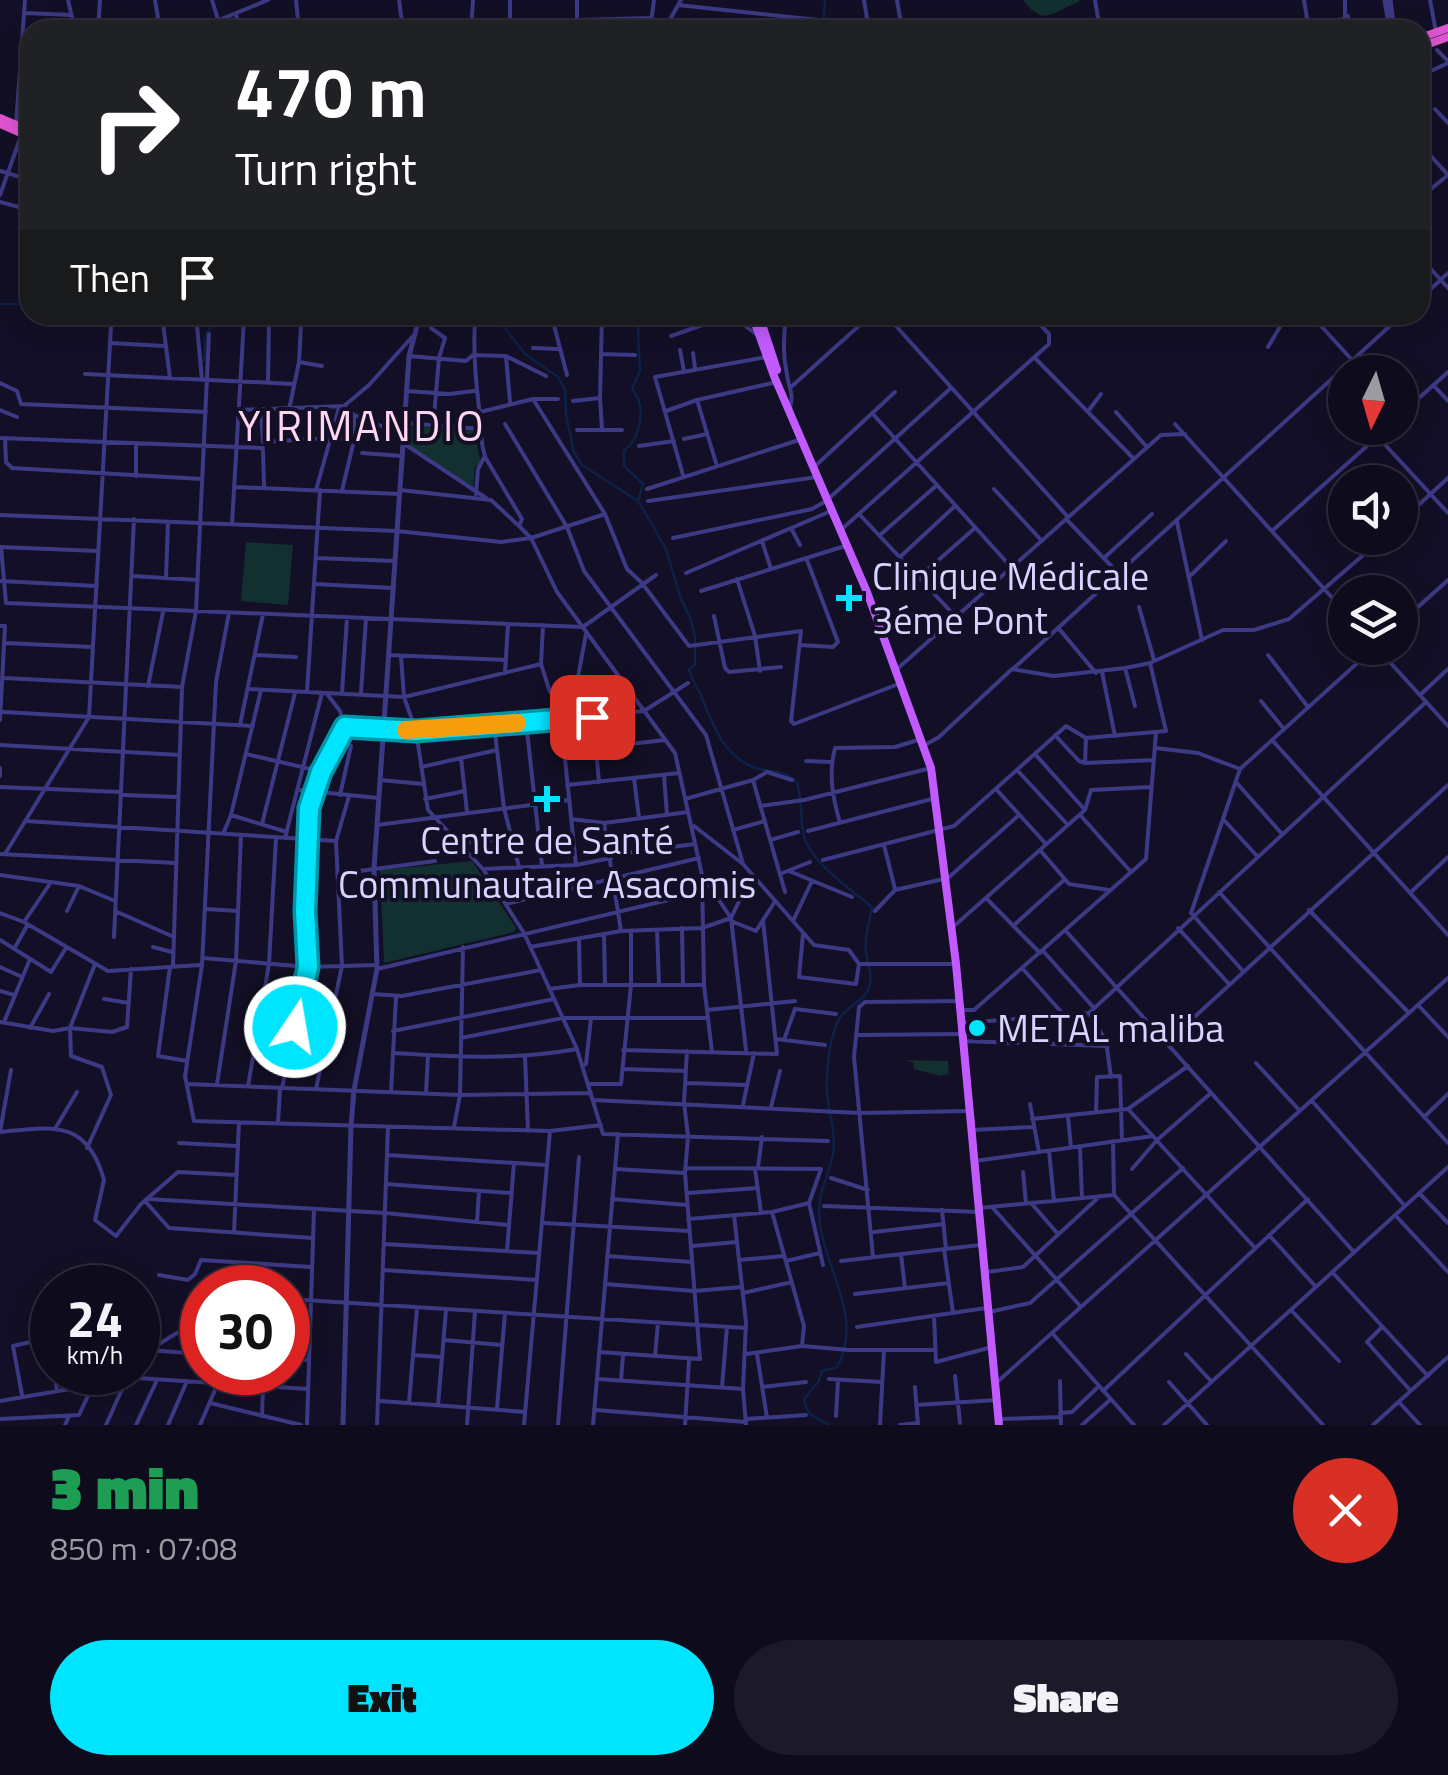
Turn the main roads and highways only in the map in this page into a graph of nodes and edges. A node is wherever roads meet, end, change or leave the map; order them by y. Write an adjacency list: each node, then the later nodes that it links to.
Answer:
1 (758, 325): 3 (main road)
2 (759, 325): 3 (main road)
3 (789, 409): 4 (main road)
4 (998, 1422)

